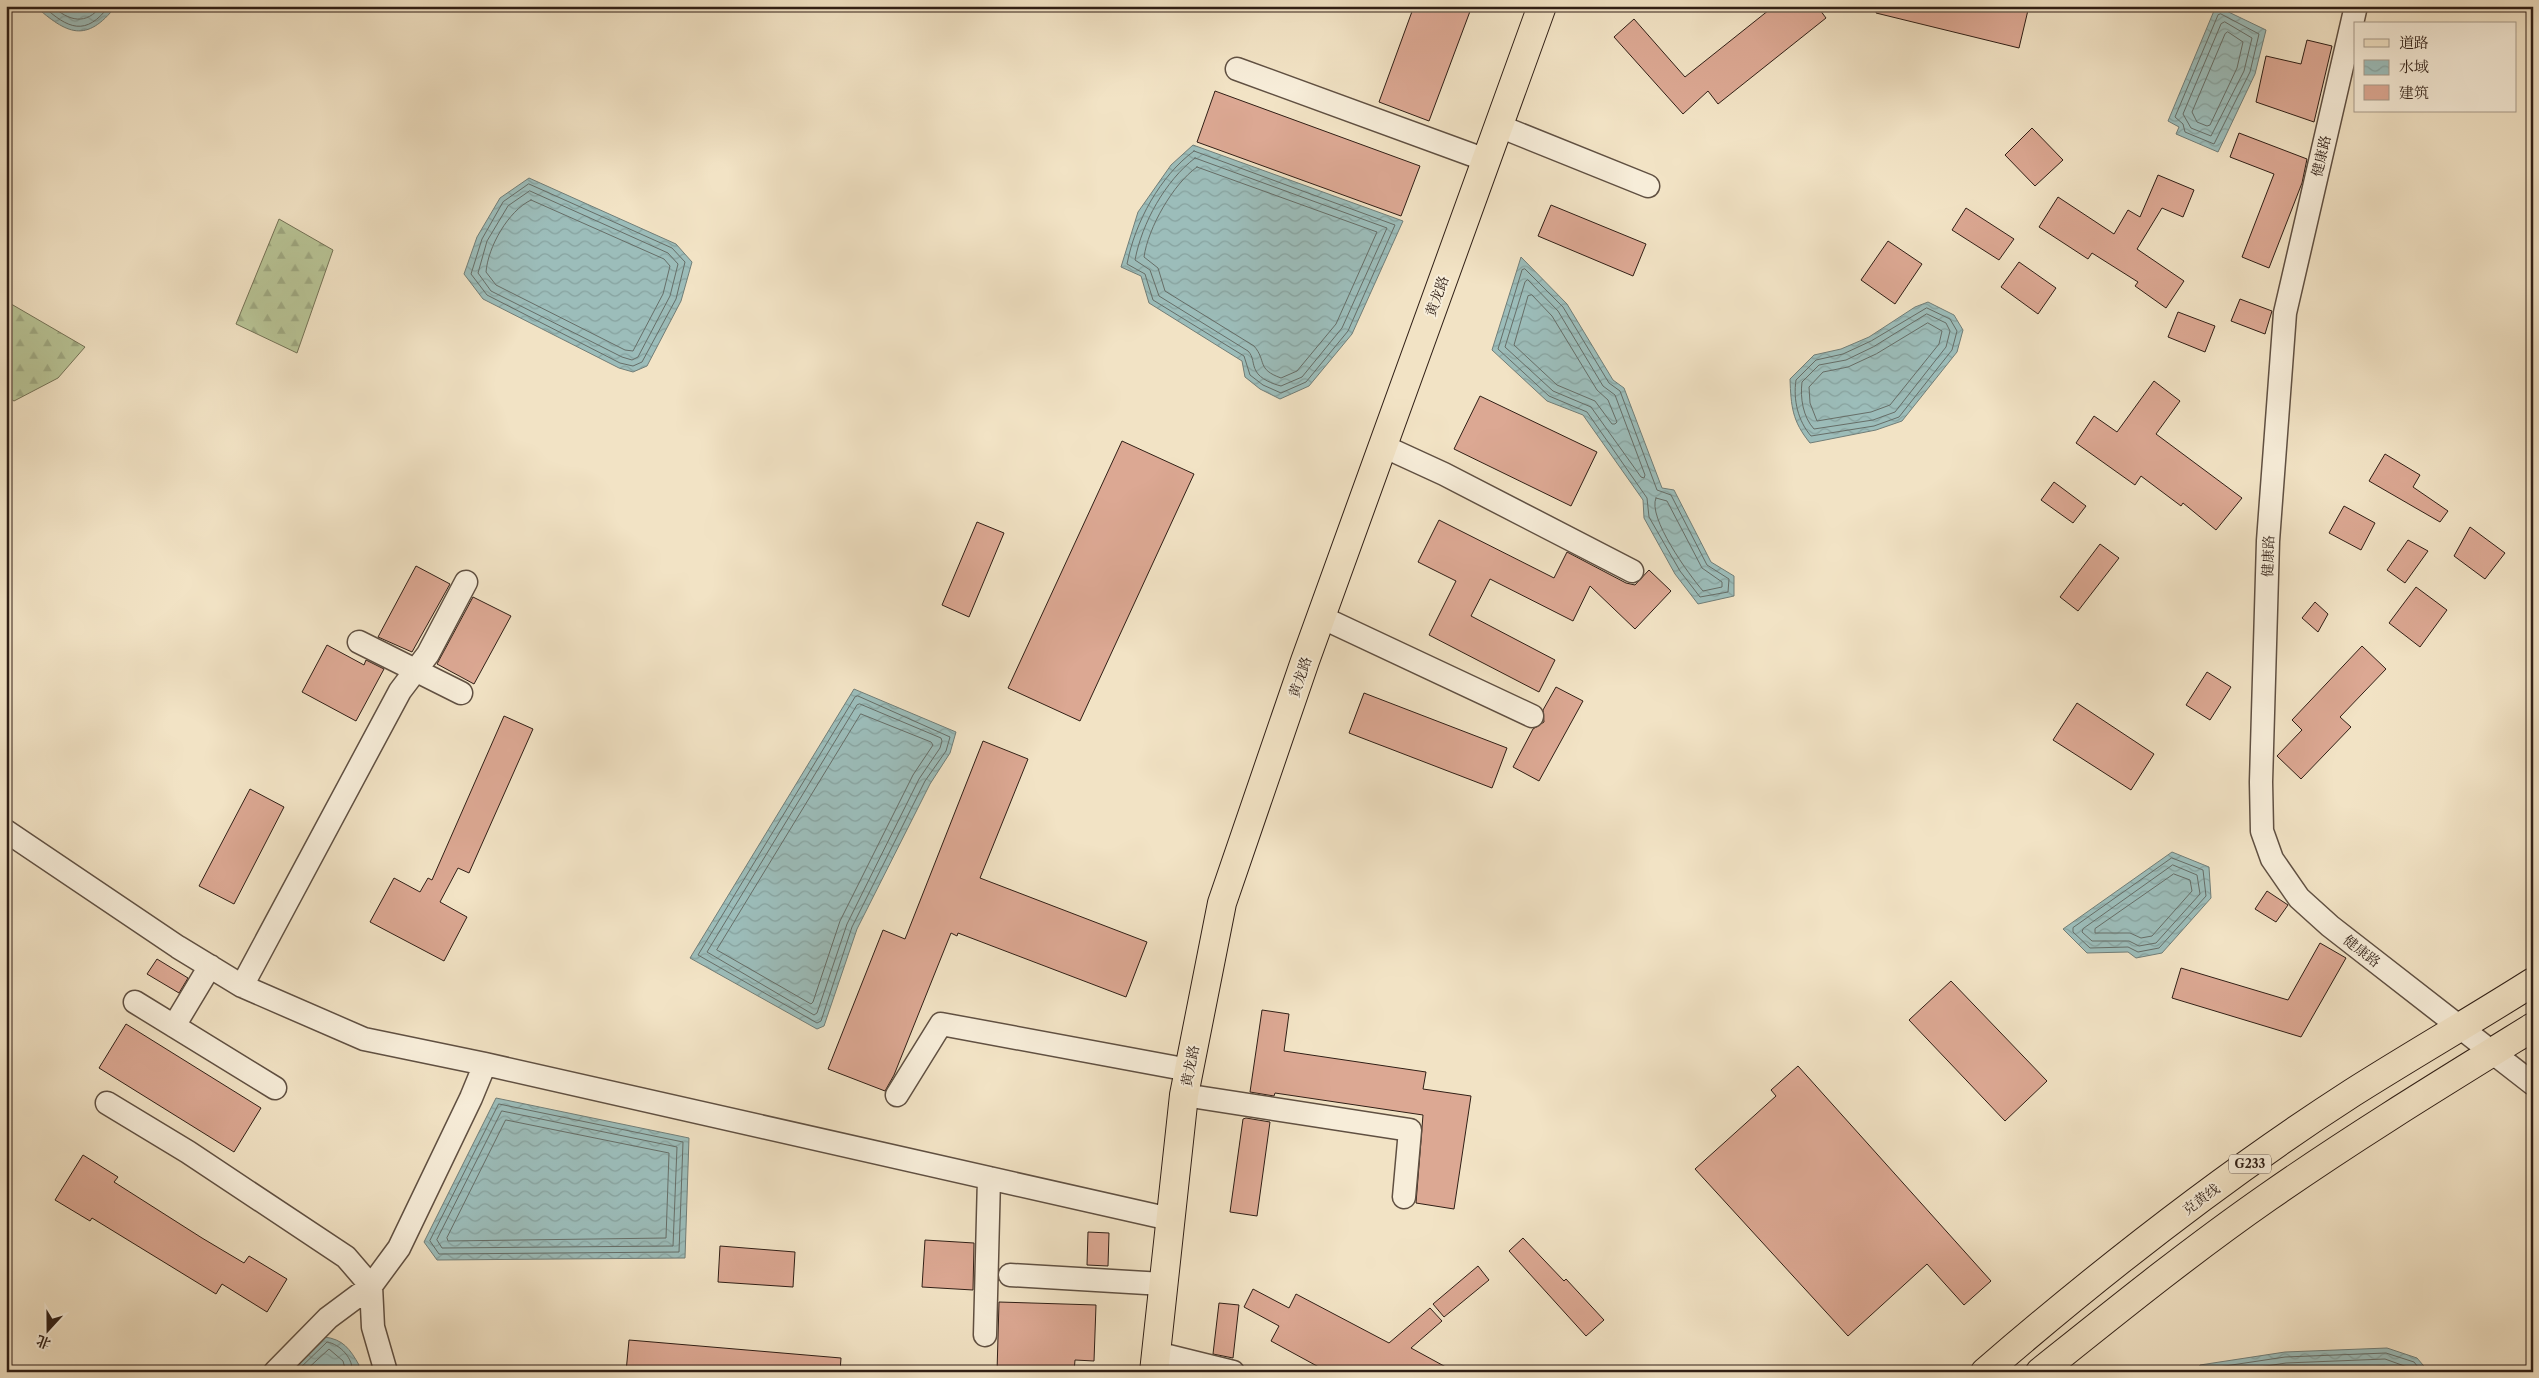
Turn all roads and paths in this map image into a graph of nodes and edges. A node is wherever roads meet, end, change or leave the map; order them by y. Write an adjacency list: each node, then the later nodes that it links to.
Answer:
1 (1542, 6): 4 (main road, 黄龙路)
2 (2356, 6): 22 (street, 健康路)
3 (1237, 69): 5 (street)
4 (1498, 126): 5 (main road, 黄龙路); 6 (street)
5 (1486, 160): 7 (main road, 黄龙路)
6 (1648, 186)
7 (1383, 446): 8 (street); 10 (main road, 黄龙路)
8 (1632, 571)
9 (466, 582): 12 (street)
10 (1321, 617): 14 (street); 25 (main road, 黄龙路)
11 (359, 642): 12 (street)
12 (416, 670): 13 (street); 18 (street)
13 (461, 693)
14 (1532, 716)
15 (6, 831): 16 (street)
16 (210, 966): 18 (street); 20 (street)
17 (2533, 982): 22 (main road, 克黄线 / G233)
18 (242, 986): 24 (street)
19 (135, 1002): 20 (street)
20 (174, 1026): 27 (street)
21 (2533, 1027): 23 (main road, G233)
22 (2460, 1028): 23 (street, 健康路); 41 (main road, 克黄线 / G233)
23 (2492, 1052): 26 (street, 健康路); 42 (main road, G233)
24 (485, 1064): 30 (street); 35 (street)
25 (1186, 1082): 28 (street); 31 (street); 32 (main road, 黄龙路)
26 (2533, 1084)
27 (275, 1088)
28 (897, 1095)
29 (107, 1103): 35 (street)
30 (990, 1178): 32 (street); 36 (street)
31 (1404, 1197)
32 (1170, 1219): 34 (main road, 黄龙路)
33 (1010, 1274): 34 (street)
34 (1163, 1284): 37 (main road, 黄龙路)
35 (371, 1286): 38 (street); 39 (street)
36 (985, 1335)
37 (1155, 1362): 40 (street)
38 (275, 1372)
39 (386, 1372)
40 (1233, 1372)
41 (1985, 1372)
42 (2040, 1372)

